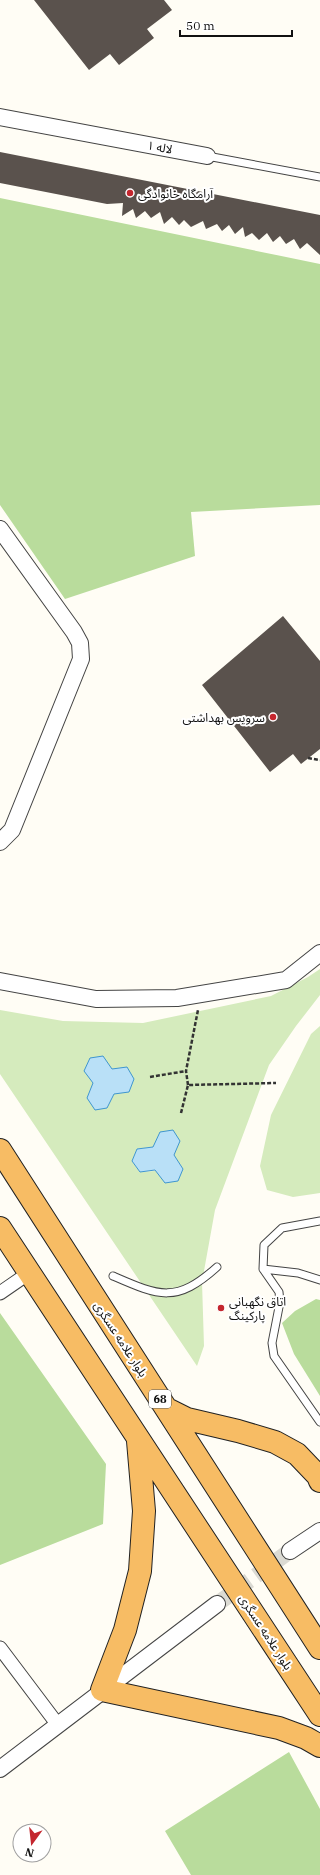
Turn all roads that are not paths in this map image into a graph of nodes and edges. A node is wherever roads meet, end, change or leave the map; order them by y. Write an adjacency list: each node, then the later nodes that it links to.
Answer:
1 (0, 117): 2 (street, لاله ۱)
2 (207, 156): 3 (lane, لاله ۱)
3 (320, 177)
4 (0, 529): 5 (street)
5 (0, 842)
6 (320, 953): 7 (street)
7 (0, 981)
8 (0, 1150): 17 (highway, بلوار علامه عسگری / 68)
9 (320, 1221): 12 (lane)
10 (0, 1228): 13 (highway, بلوار علامه عسگری)
11 (217, 1267): 14 (lane)
12 (263, 1270): 15 (lane); 18 (lane)
13 (29, 1273): 16 (street); 19 (highway, بلوار علامه عسگری)
14 (113, 1276)
15 (320, 1280)
16 (0, 1293)
17 (167, 1409): 20 (highway); 25 (highway, بلوار علامه عسگری / 68)
18 (320, 1422)
19 (138, 1438): 26 (highway); 27 (highway, بلوار علامه عسگری)
20 (320, 1481)
21 (320, 1531): 22 (street)
22 (290, 1551)
23 (217, 1604): 26 (street)
24 (0, 1648): 28 (street)
25 (320, 1648)
26 (102, 1690): 28 (street); 29 (highway)
27 (320, 1715)
28 (58, 1725): 30 (street)
29 (320, 1746)
30 (0, 1769)

